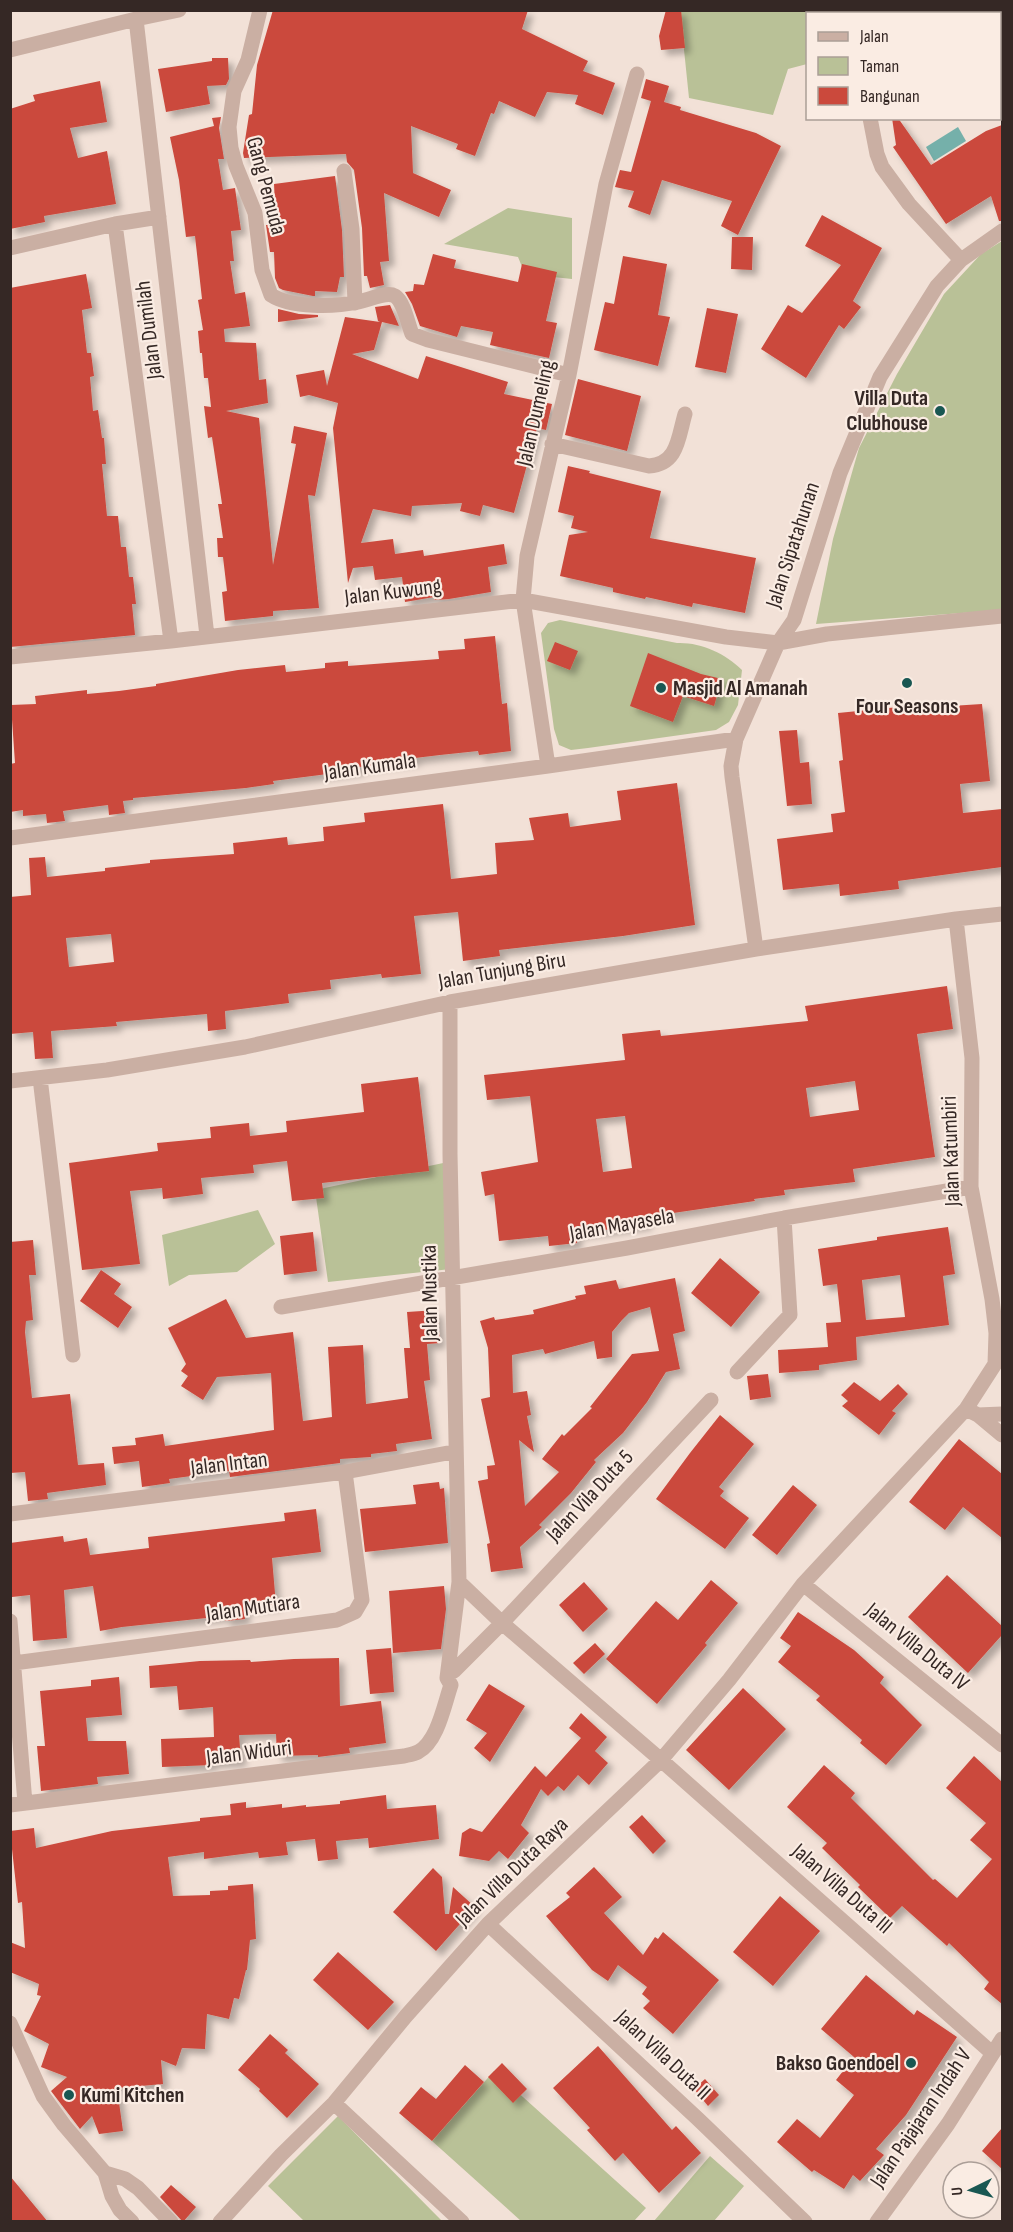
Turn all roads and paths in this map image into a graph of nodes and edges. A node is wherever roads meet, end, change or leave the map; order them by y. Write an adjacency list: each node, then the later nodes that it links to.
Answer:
1 (179, 10): 3 (street)
2 (260, 10): 13 (street, Gang Pemuda)
3 (136, 19): 4 (street); 8 (street, Jalan Dumilah)
4 (10, 50)
5 (638, 74): 14 (street, Jalan Dumeling)
6 (870, 120): 12 (street)
7 (344, 171): 13 (street)
8 (159, 217): 9 (street); 19 (street, Jalan Dumilah)
9 (115, 224): 11 (street); 20 (street, Jalan Dumilah)
10 (1002, 231): 12 (street, Jalan Sipatahunan)
11 (10, 248)
12 (961, 260): 21 (street, Jalan Sipatahunan)
13 (355, 303): 14 (street, Gang Pemuda)
14 (569, 375): 16 (street, Jalan Dumeling)
15 (685, 414): 16 (street)
16 (552, 444): 17 (street, Jalan Dumeling)
17 (524, 600): 19 (street, Jalan Kuwung); 21 (street, Jalan Kuwung); 24 (street, Jalan Dumeling)
18 (1002, 616): 21 (street, Jalan Kuwung)
19 (207, 636): 20 (street, Jalan Kuwung)
20 (171, 641): 22 (street, Jalan Kuwung)
21 (778, 643): 23 (street, Jalan Sipatahunan)
22 (10, 657)
23 (736, 739): 24 (street, Jalan Kumala); 28 (street, Jalan Sipatahunan)
24 (548, 766): 25 (street, Jalan Kumala)
25 (10, 838)
26 (1002, 914): 27 (street, Jalan Tunjung Biru)
27 (956, 919): 28 (street, Jalan Tunjung Biru); 32 (street, Jalan Katumbiri)
28 (756, 949): 29 (street, Jalan Tunjung Biru)
29 (450, 1002): 30 (street, Jalan Tunjung Biru); 34 (street, Jalan Mustika)
30 (40, 1078): 31 (street, Jalan Tunjung Biru); 36 (street)
31 (10, 1081)
32 (971, 1187): 33 (street, Jalan Mayasela); 39 (street, Jalan Katumbiri)
33 (784, 1218): 34 (street, Jalan Mayasela); 37 (street)
34 (452, 1277): 35 (street, Jalan Mayasela); 45 (street, Jalan Mustika)
35 (281, 1307)
36 (73, 1355)
37 (737, 1372)
38 (711, 1400): 48 (street, Jalan Vila Duta 5)
39 (972, 1412): 40 (street); 41 (street); 46 (street, Jalan Katumbiri)
40 (1002, 1414)
41 (1002, 1435)
42 (453, 1452): 43 (street, Jalan Intan)
43 (345, 1472): 44 (street, Jalan Intan); 49 (street, Jalan Mutiara)
44 (10, 1514)
45 (459, 1582): 48 (street); 50 (street, Jalan Mustika)
46 (803, 1584): 51 (street, Jalan Villa Duta IV); 52 (street, Jalan Villa Duta Raya)
47 (10, 1621): 49 (street)
48 (502, 1623): 50 (street, Jalan Vila Duta 5); 52 (street)
49 (14, 1663): 53 (street)
50 (452, 1678): 53 (street, Jalan Widuri)
51 (1002, 1745)
52 (661, 1760): 54 (street, Jalan Villa Duta Raya); 57 (street, Jalan Villa Duta III)
53 (18, 1804)
54 (488, 1924): 58 (street, Jalan Villa Duta Raya); 64 (street, Jalan Villa Duta II)
55 (10, 2023): 59 (street)
56 (1002, 2039): 57 (street, Jalan Pajajaran Indah V)
57 (992, 2053): 65 (street, Jalan Pajajaran Indah V)
58 (334, 2103): 62 (street, Jalan Villa Duta Raya); 63 (street)
59 (105, 2173): 60 (street); 61 (street)
60 (132, 2222)
61 (171, 2222)
62 (220, 2222)
63 (462, 2222)
64 (805, 2222)
65 (877, 2222)

